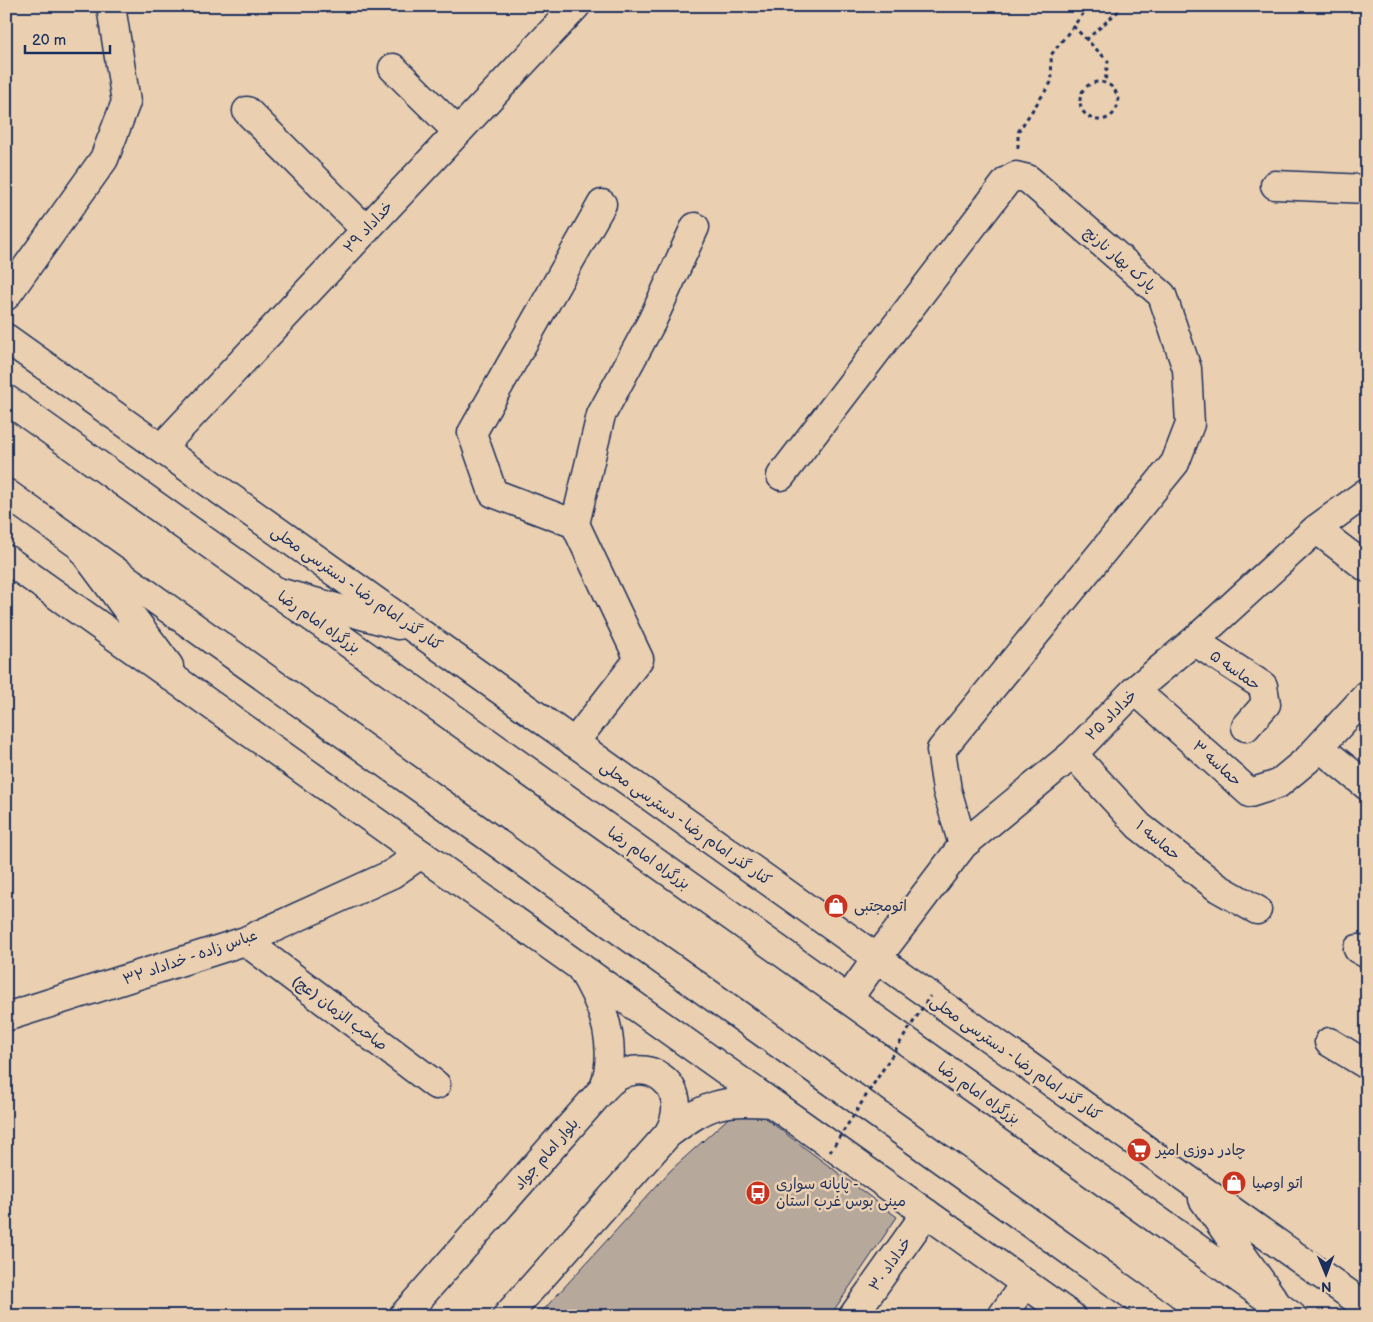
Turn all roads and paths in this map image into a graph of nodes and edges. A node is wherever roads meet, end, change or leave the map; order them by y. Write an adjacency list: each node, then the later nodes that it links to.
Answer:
1 (111, 6): 17 (main road)
2 (576, 6): 10 (main road, خداداد ۲۹)
3 (1088, 6): 5 (path)
4 (1124, 6): 6 (path)
5 (1073, 26): 6 (path); 11 (path)
6 (1086, 40): 8 (path)
7 (392, 68): 10 (main road)
8 (1105, 82): 8 (path)
9 (247, 111): 16 (main road)
10 (458, 132): 16 (main road, خداداد ۲۹)
11 (1016, 176): 21 (main road); 40 (main road, پارک بهار نارنج)
12 (1275, 185): 13 (main road)
13 (1367, 188)
14 (602, 204): 24 (main road)
15 (695, 227): 24 (main road)
16 (366, 230): 20 (main road, خداداد ۲۹)
17 (6, 296)
18 (6, 338): 20 (main road, کنار گذر امام رضا - دسترسی محلی)
19 (6, 399): 29 (main road, بزرگراه امام رضا)
20 (161, 448): 30 (main road, کنار گذر امام رضا - دسترسی محلی)
21 (781, 476)
22 (1367, 492): 25 (main road, خداداد ۲۵)
23 (6, 494): 26 (main road)
24 (574, 524): 36 (main road)
25 (1316, 529): 28 (main road); 31 (main road, خداداد ۲۵)
26 (80, 546): 32 (main road); 66 (main road)
27 (6, 560): 32 (main road)
28 (1367, 568)
29 (275, 591): 30 (main road); 47 (main road, بزرگراه امام رضا)
30 (416, 630): 36 (main road, کنار گذر امام رضا - دسترسی محلی)
31 (1194, 641): 33 (main road, خداداد ۲۵); 35 (main road, حماسه ۵)
32 (183, 685): 41 (main road)
33 (1135, 690): 37 (main road, حماسه ۳); 38 (main road, خداداد ۲۵)
34 (1367, 695): 37 (main road, حماسه ۳)
35 (1246, 727)
36 (574, 743): 44 (main road, کنار گذر امام رضا - دسترسی محلی)
37 (1319, 747): 39 (main road)
38 (1073, 754): 40 (main road, خداداد ۲۵); 42 (main road, حماسه ۱)
39 (1367, 786)
40 (963, 845): 44 (main road, خداداد ۲۵)
41 (421, 854): 43 (main road, عباس زاده - خداداد ۳۲); 45 (main road)
42 (1257, 910)
43 (245, 942): 48 (main road, عباس زاده - خداداد ۳۲); 51 (main road, صاحب الزمان (عج))
44 (877, 958): 47 (main road, خداداد ۲۵); 56 (main road, کنار گذر امام رضا - دسترسی محلی)
45 (580, 967): 52 (main road, بلوار امام جواد); 53 (main road)
46 (930, 996): 55 (path, bridge)
47 (848, 999): 60 (main road, بزرگراه امام رضا)
48 (6, 1017)
49 (1329, 1042): 50 (main road)
50 (1367, 1065)
51 (436, 1085)
52 (604, 1088): 54 (main road); 61 (main road, بلوار امام جواد)
53 (770, 1102): 54 (main road); 57 (main road)
54 (668, 1134): 62 (main road)
55 (830, 1152)
56 (1192, 1183): 59 (main road, کنار گذر امام رضا - دسترسی محلی); 60 (main road)
57 (926, 1213): 58 (main road); 63 (main road, خداداد ۳۰)
58 (1025, 1283): 64 (main road); 65 (main road)
59 (1367, 1307)
60 (1285, 1311)
61 (403, 1316)
62 (507, 1316)
63 (853, 1316)
64 (1002, 1316)
65 (1071, 1316)
66 (1161, 1316)

